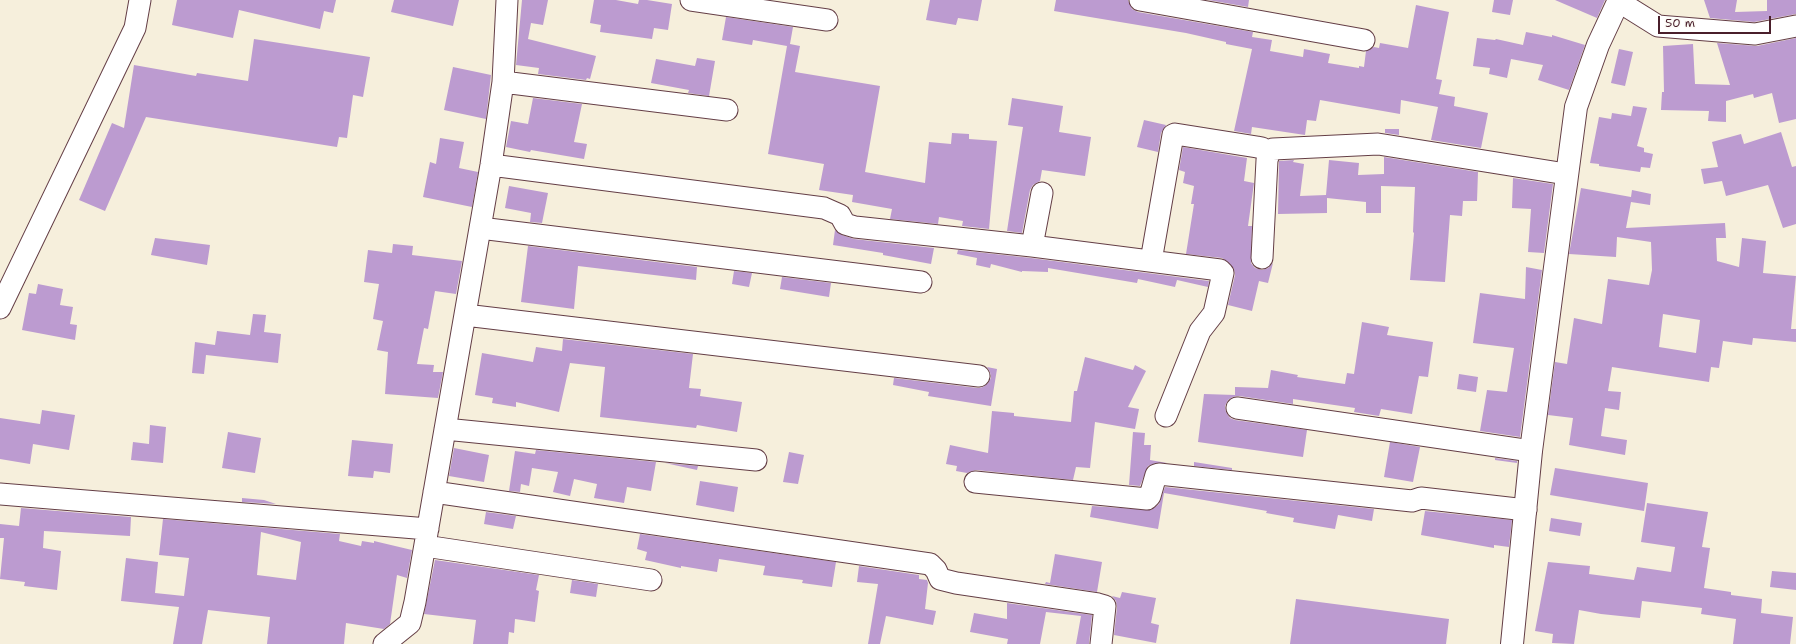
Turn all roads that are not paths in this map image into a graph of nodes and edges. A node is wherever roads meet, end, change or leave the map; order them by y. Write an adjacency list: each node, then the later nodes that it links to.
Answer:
1 (140, 0): 20 (street)
2 (507, 0): 9 (street)
3 (692, 0): 6 (street)
4 (1140, 0): 8 (street)
5 (1619, 1): 7 (street); 13 (main road)
6 (828, 20)
7 (1796, 26)
8 (1364, 40)
9 (503, 82): 10 (street); 12 (street)
10 (727, 110)
11 (1269, 154): 13 (street); 17 (street); 18 (street)
12 (491, 165): 15 (street); 16 (street)
13 (1566, 174): 26 (main road)
14 (1042, 193): 16 (street)
15 (480, 228): 19 (street); 21 (street)
16 (1032, 246): 18 (street)
17 (1262, 258)
18 (1151, 261): 24 (street)
19 (921, 282)
20 (0, 308)
21 (465, 315): 22 (street); 25 (street)
22 (979, 376)
23 (1237, 408): 26 (street)
24 (1166, 416)
25 (445, 429): 27 (street); 29 (street)
26 (1531, 451): 31 (main road)
27 (756, 460)
28 (974, 482): 31 (street)
29 (434, 492): 32 (street); 35 (street)
30 (0, 494): 32 (street)
31 (1526, 510): 36 (main road)
32 (427, 537): 33 (street); 34 (street)
33 (651, 580)
34 (384, 644)
35 (1101, 644)
36 (1512, 644)

